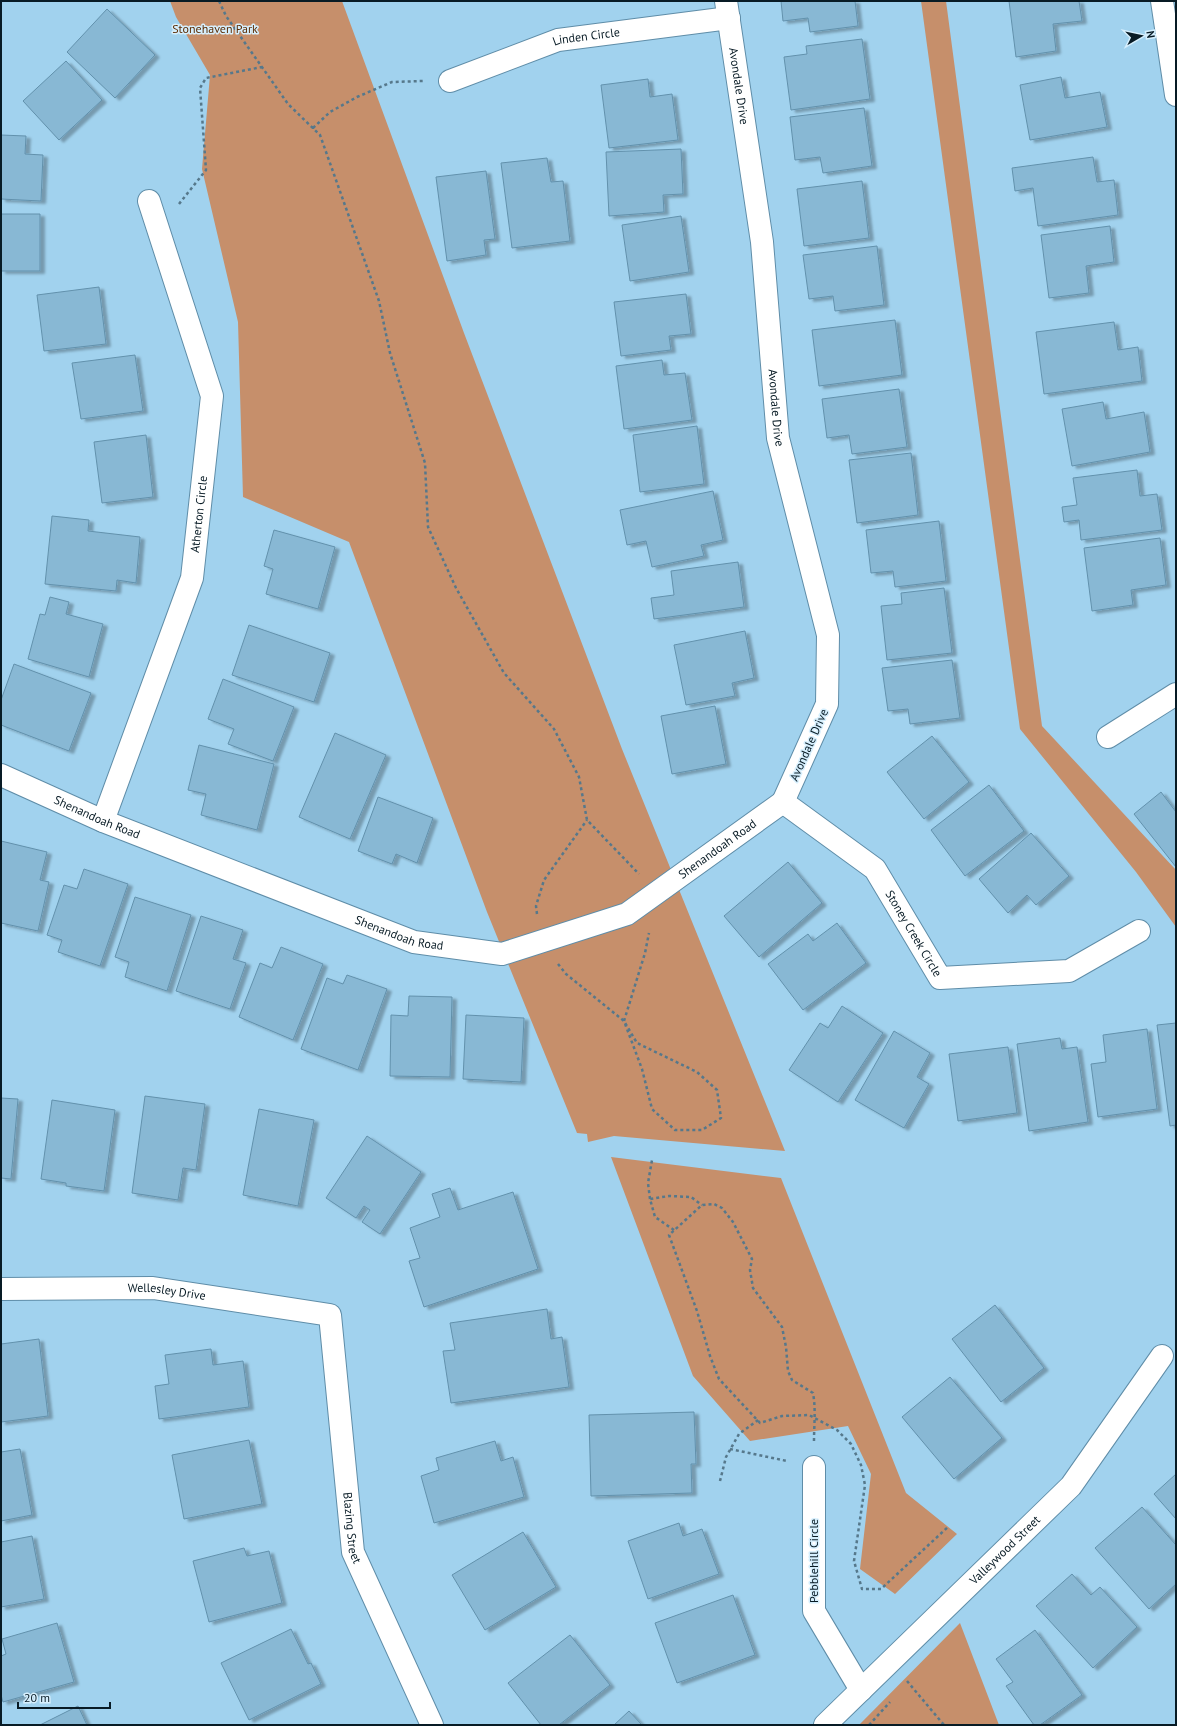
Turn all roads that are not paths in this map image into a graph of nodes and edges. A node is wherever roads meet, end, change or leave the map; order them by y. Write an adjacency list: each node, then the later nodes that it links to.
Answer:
1 (1162, 1): 4 (street)
2 (727, 10): 3 (street, Linden Circle); 9 (street, Avondale Drive)
3 (450, 81)
4 (1176, 95)
5 (149, 201): 10 (street, Atherton Circle)
6 (1176, 694): 7 (street)
7 (1108, 737)
8 (1, 775): 10 (street, Shenandoah Road)
9 (783, 802): 10 (street, Shenandoah Road); 11 (street, Stoney Creek Circle)
10 (102, 821)
11 (1139, 931)
12 (1, 1289): 13 (street, Wellesley Drive)
13 (330, 1315): 17 (street, Blazing Street)
14 (1162, 1356): 16 (street, Valleywood Street)
15 (814, 1467): 16 (street, Pebblehill Circle)
16 (861, 1690): 18 (street, Valleywood Street)
17 (432, 1725)
18 (826, 1725)

